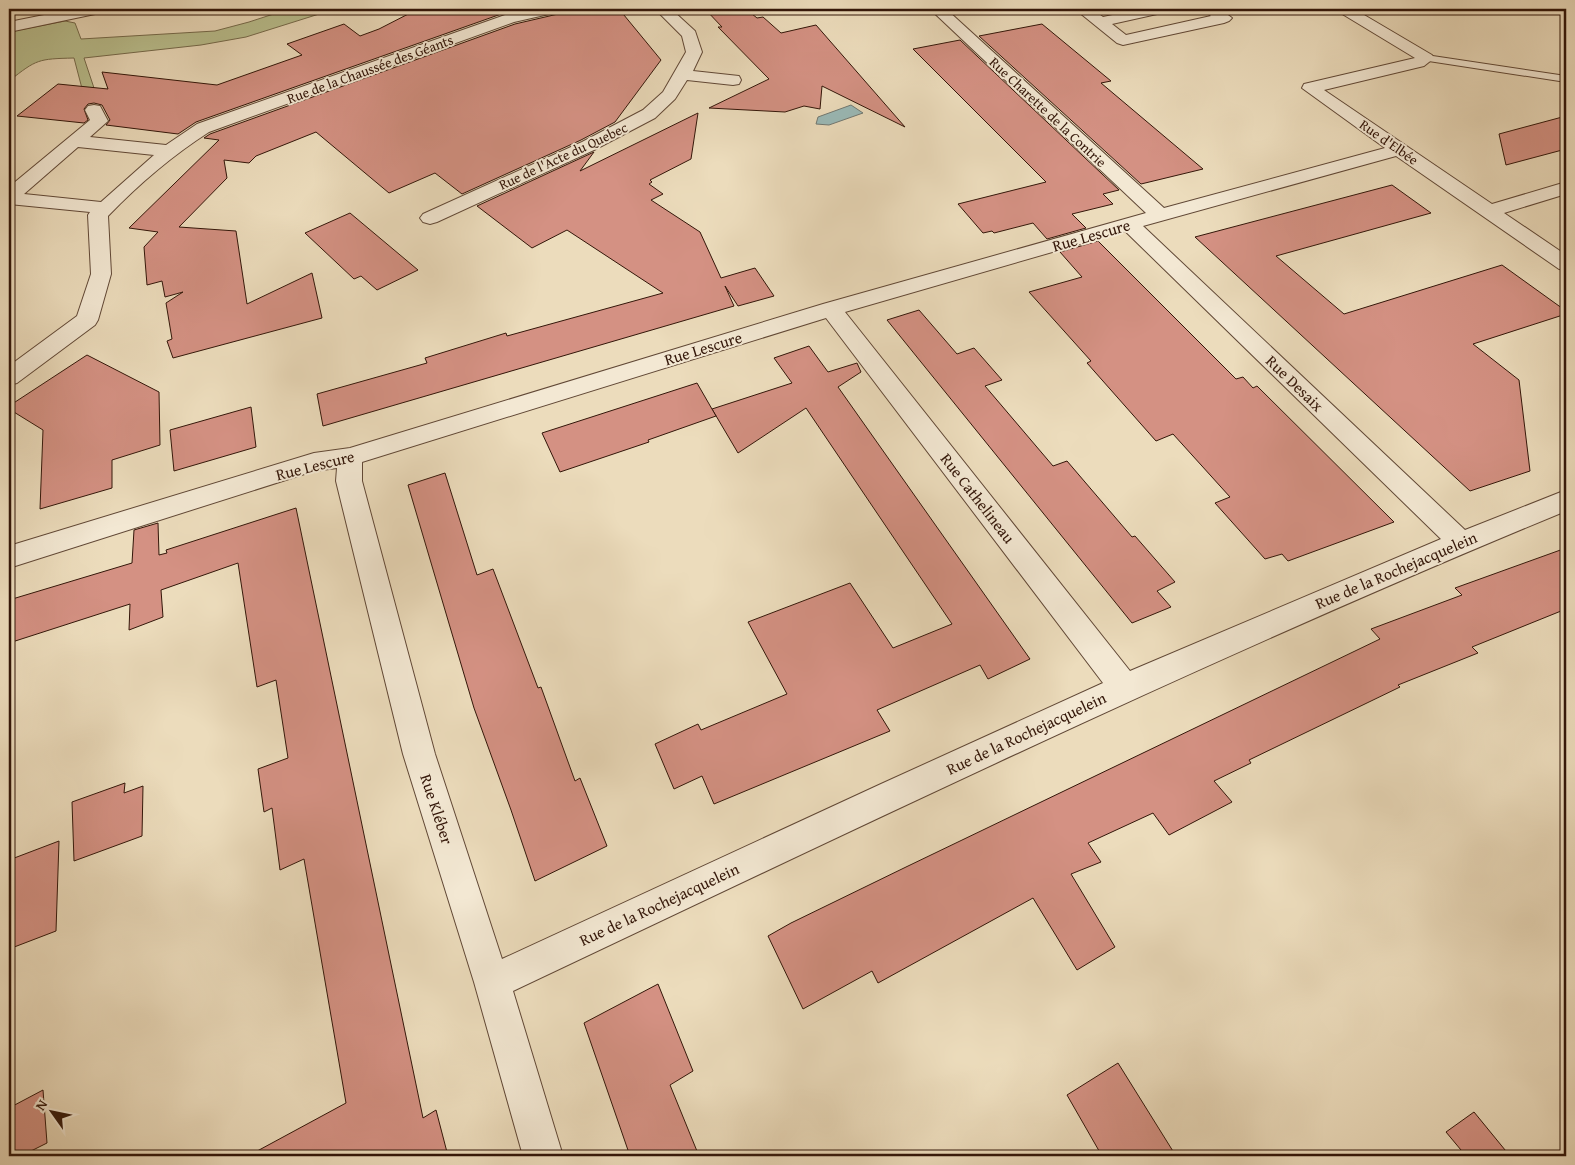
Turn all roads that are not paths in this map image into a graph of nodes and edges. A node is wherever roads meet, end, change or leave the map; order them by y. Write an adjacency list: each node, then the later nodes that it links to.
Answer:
1 (95, 9): 10 (street)
2 (553, 9): 18 (street, Rue de la Chaussée des Géants)
3 (662, 9): 12 (street, Rue de l'Acte du Quebec)
4 (937, 9): 23 (street, Rue Charette de la Contrie)
5 (1083, 9): 9 (street)
6 (1161, 9): 9 (street)
7 (1210, 9): 9 (street)
8 (1344, 9): 11 (street)
9 (1101, 22)
10 (9, 27)
11 (1426, 58): 13 (lane); 17 (street, Rue d'Elbée)
12 (682, 76): 14 (street); 24 (street, Rue de l'Acte du Quebec)
13 (1566, 79)
14 (733, 80)
15 (94, 110): 16 (street)
16 (74, 141): 18 (street); 20 (street)
17 (1400, 149): 22 (street, Rue d'Elbée); 23 (street, Rue Lescure)
18 (170, 151): 21 (street, Rue de la Chaussée des Géants)
19 (1566, 188): 22 (street)
20 (9, 197): 21 (street)
21 (105, 208): 28 (street)
22 (1489, 211): 26 (street, Rue d'Elbée)
23 (1160, 215): 25 (street, Rue Lescure)
24 (430, 218)
25 (1129, 224): 27 (street, Rue Lescure); 31 (street, Rue Desaix)
26 (1566, 264)
27 (831, 309): 29 (street, Rue Lescure); 33 (street, Rue Cathelineau)
28 (9, 377)
29 (350, 457): 32 (street, Rue Lescure); 34 (street, Rue Kléber)
30 (1566, 500): 31 (street, Rue de la Rochejacquelein)
31 (1461, 542): 33 (street, Rue de la Rochejacquelein)
32 (9, 557)
33 (1124, 687): 34 (street, Rue de la Rochejacquelein)
34 (492, 982): 35 (street, Rue Kléber)
35 (543, 1156)

